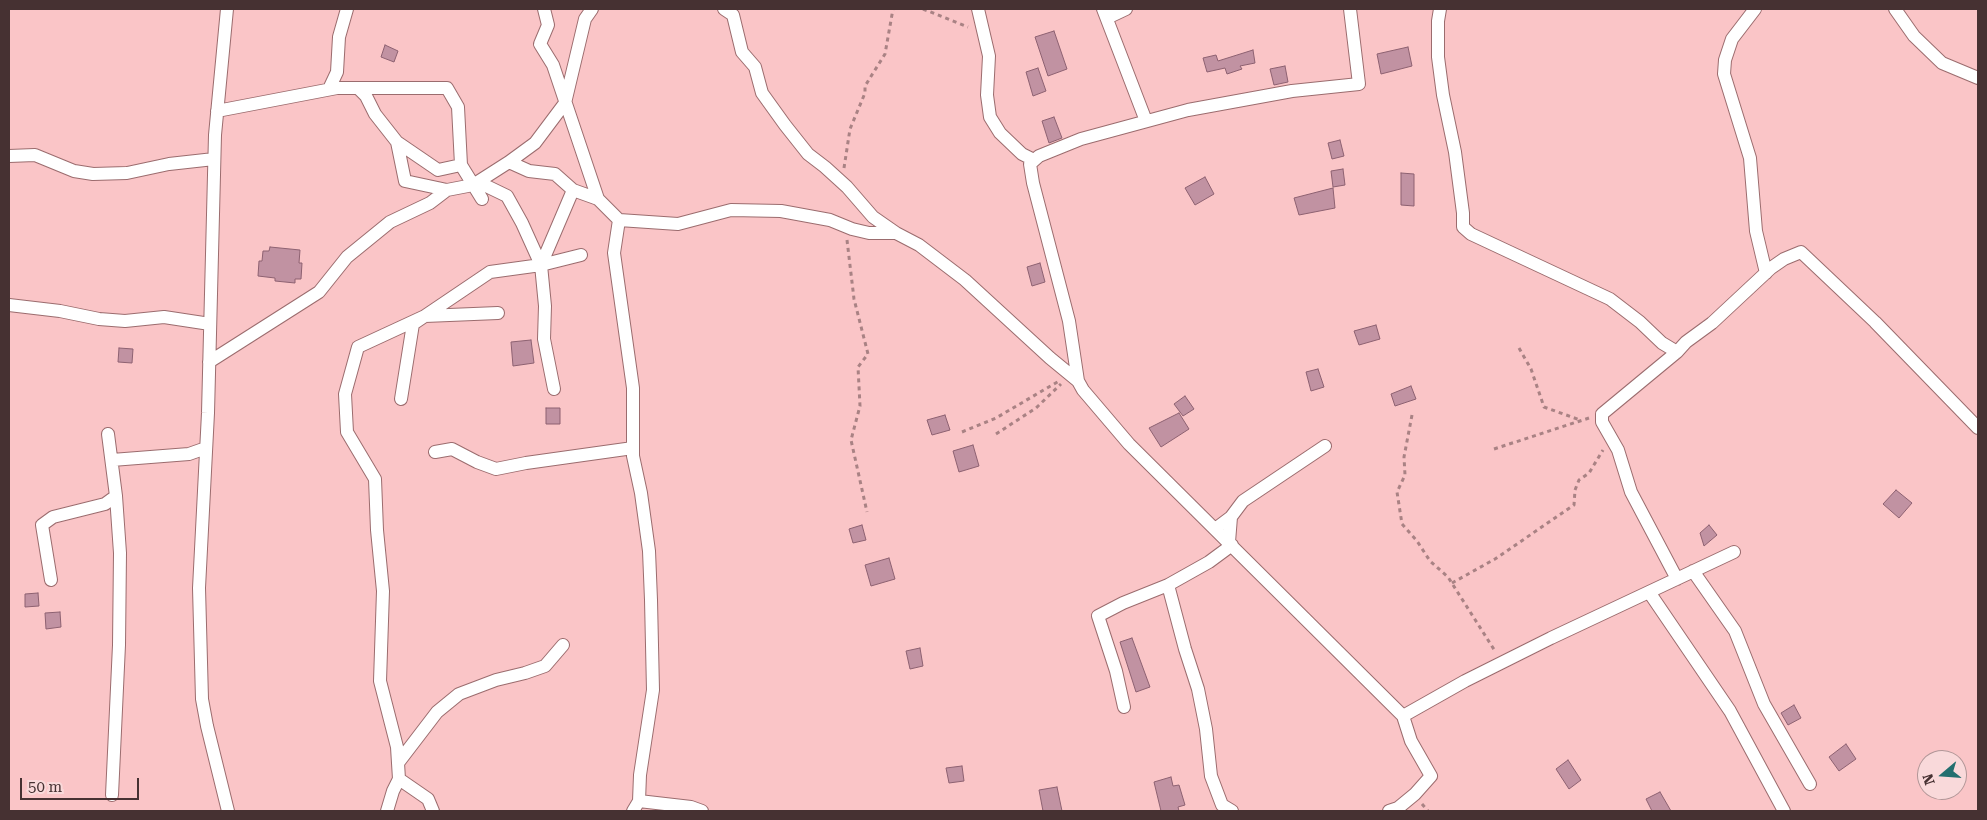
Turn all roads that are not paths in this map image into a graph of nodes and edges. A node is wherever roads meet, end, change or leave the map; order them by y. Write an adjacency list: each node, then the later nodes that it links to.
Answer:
1 (227, 9): 17 (street)
2 (346, 9): 15 (street)
3 (544, 9): 16 (street)
4 (592, 9): 16 (street)
5 (724, 9): 31 (street)
6 (978, 9): 22 (street)
7 (1126, 9): 12 (street)
8 (1350, 9): 18 (street)
9 (1440, 9): 39 (street)
10 (1755, 9): 34 (street)
11 (1894, 9): 13 (street)
12 (1105, 13): 18 (street)
13 (1978, 78)
14 (358, 88): 15 (street); 19 (street); 24 (street)
15 (329, 89): 17 (street)
16 (565, 103): 23 (street); 29 (street)
17 (217, 112): 21 (street)
18 (1146, 122): 22 (street)
19 (397, 142): 24 (street); 26 (street)
20 (9, 156): 21 (street)
21 (214, 159): 38 (street)
22 (1034, 160): 41 (street)
23 (509, 162): 25 (street); 27 (street)
24 (461, 165): 25 (street)
25 (476, 183): 26 (street); 28 (street); 33 (street)
26 (447, 190): 40 (street)
27 (573, 190): 29 (street); 33 (street)
28 (482, 199)
29 (598, 199): 30 (street)
30 (619, 220): 31 (street); 48 (street)
31 (896, 233): 41 (street)
32 (581, 255): 33 (street)
33 (541, 265): 37 (street); 42 (street)
34 (1766, 272): 39 (street); 44 (street)
35 (9, 305): 38 (street)
36 (498, 313): 37 (street)
37 (425, 316): 43 (street); 64 (street)
38 (210, 324): 40 (street)
39 (1677, 352): 57 (street)
40 (209, 362): 47 (street)
41 (1074, 378): 53 (street)
42 (554, 389)
43 (401, 399)
44 (1978, 428)
45 (108, 434): 50 (street)
46 (1325, 446): 52 (street)
47 (206, 448): 50 (street); 69 (street)
48 (633, 448): 49 (street); 68 (street)
49 (435, 452)
50 (112, 460): 51 (street)
51 (116, 496): 58 (street); 67 (street)
52 (1231, 517): 53 (street); 54 (street)
53 (1215, 529): 54 (street)
54 (1230, 544): 59 (street); 63 (street)
55 (1734, 552): 56 (street)
56 (1693, 572): 57 (street); 66 (street)
57 (1678, 579): 60 (street)
58 (50, 580)
59 (1168, 585): 62 (street); 73 (street)
60 (1649, 592): 63 (street); 75 (street)
61 (563, 645): 64 (street)
62 (1124, 707)
63 (1403, 716): 74 (street)
64 (398, 762): 65 (street)
65 (400, 779): 70 (street); 71 (street)
66 (1810, 784)
67 (112, 795)
68 (636, 806): 72 (street)
69 (228, 811)
70 (387, 811)
71 (433, 811)
72 (702, 811)
73 (1232, 811)
74 (1389, 811)
75 (1784, 811)

